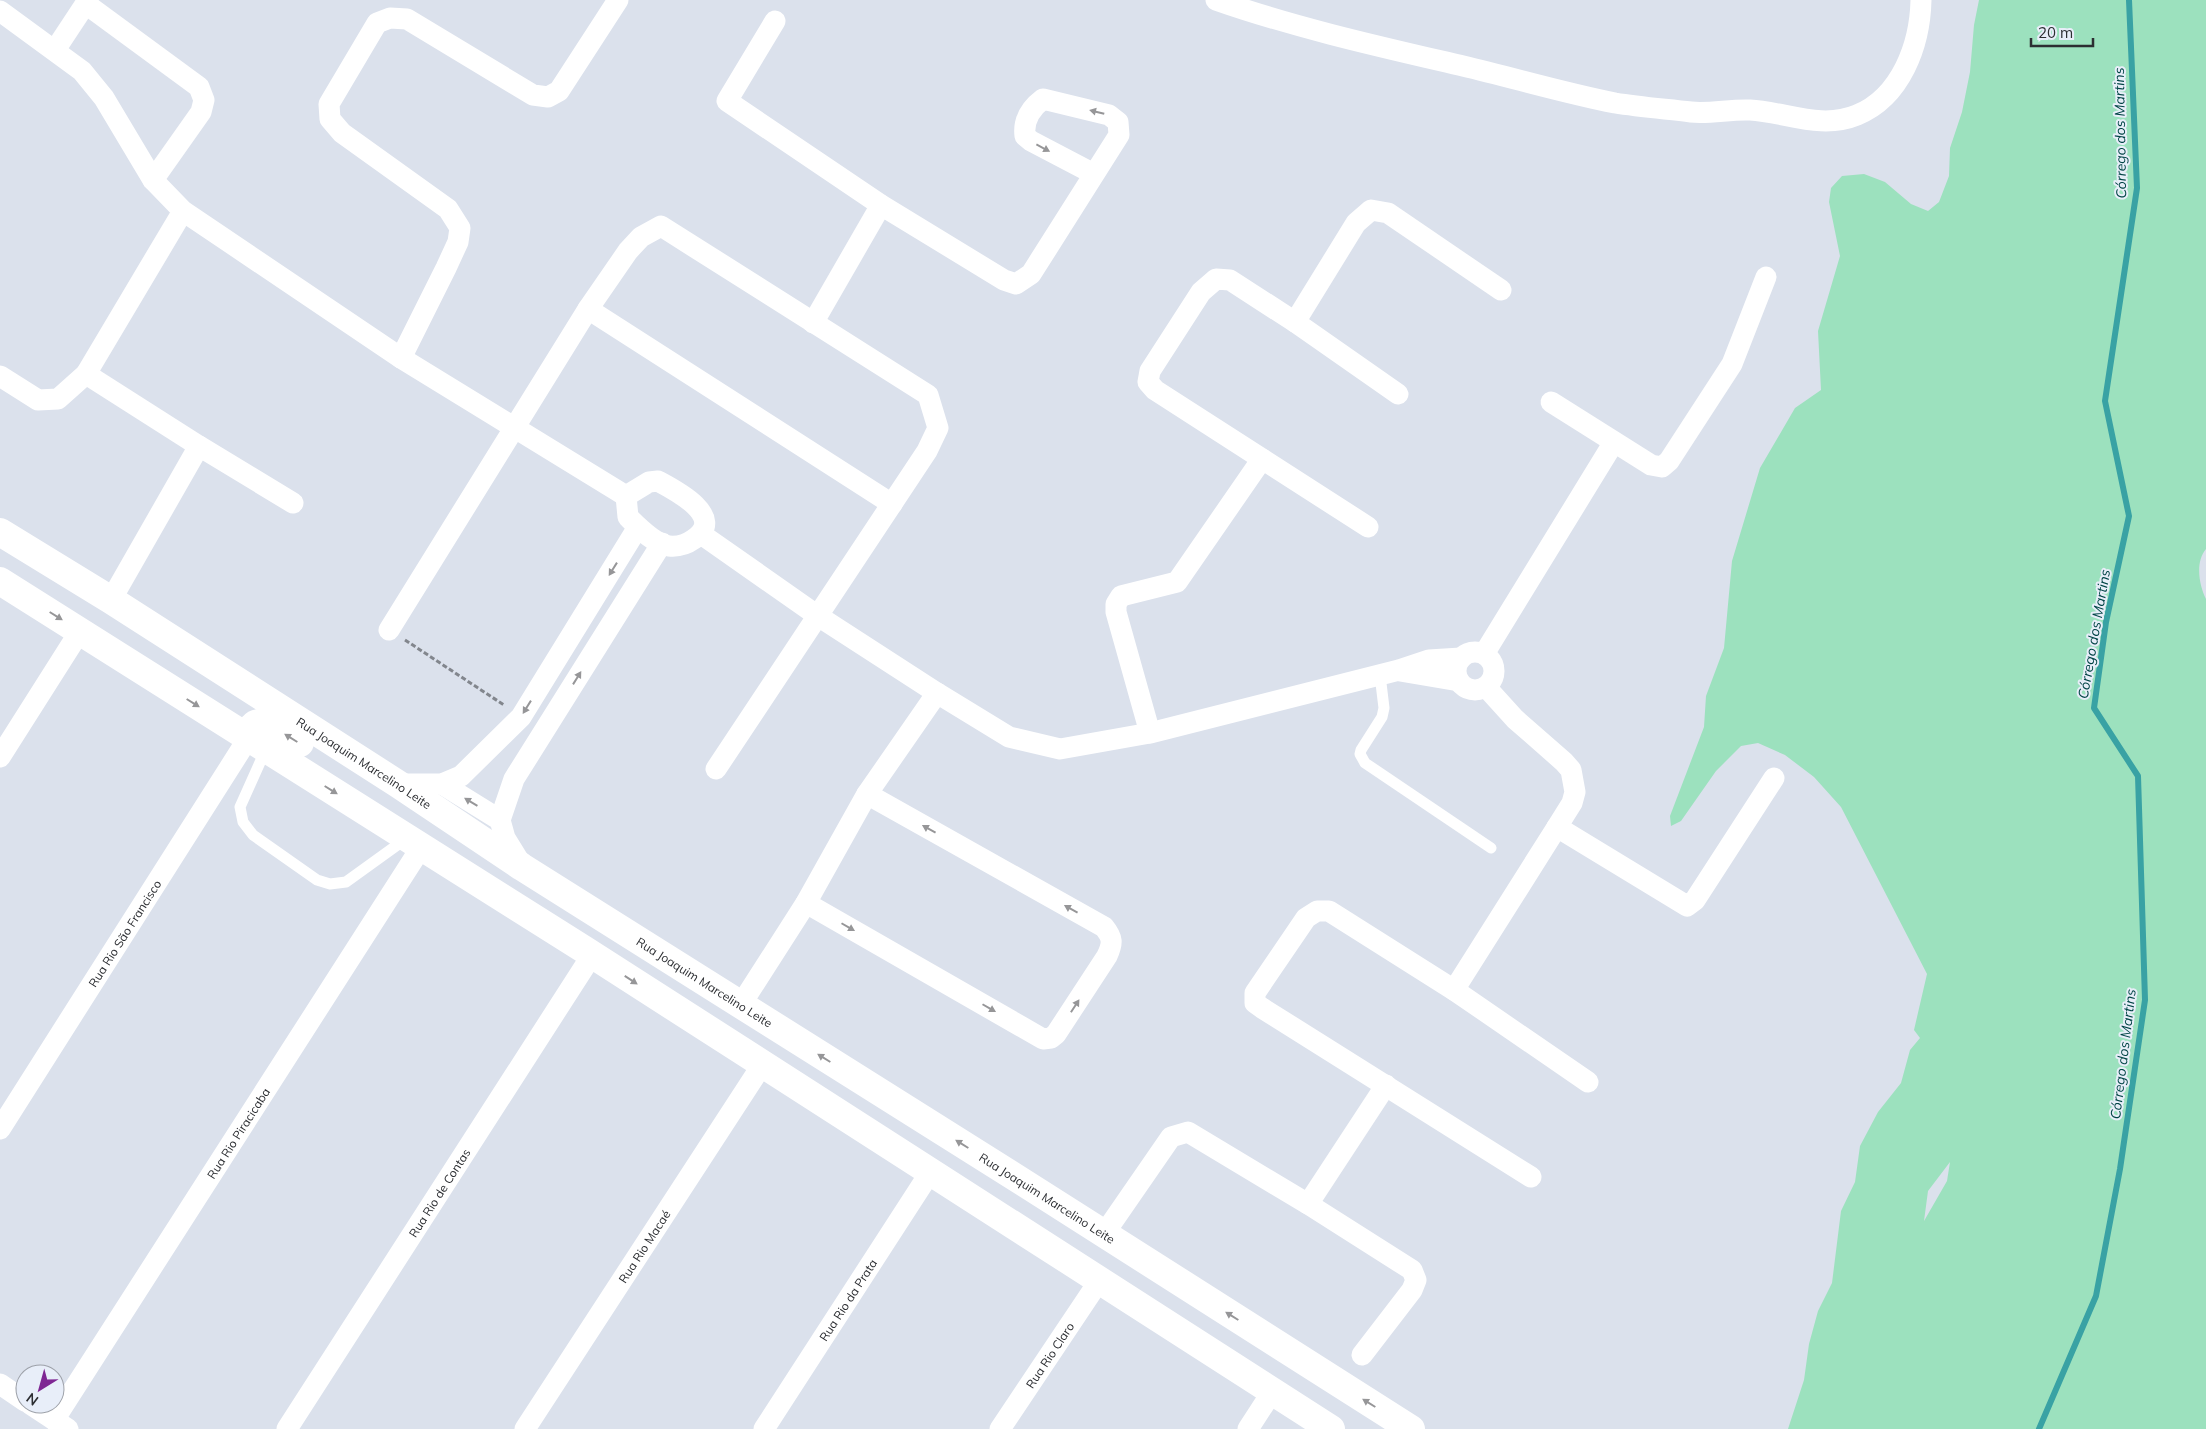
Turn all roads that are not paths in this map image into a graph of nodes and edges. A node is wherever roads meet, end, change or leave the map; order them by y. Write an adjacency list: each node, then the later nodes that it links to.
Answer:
1 (618, 0): 17 (street)
2 (1216, 0): 3 (street)
3 (1921, 0)
4 (87, 2): 7 (street); 9 (street)
5 (0, 11): 7 (street)
6 (775, 22): 10 (street)
7 (55, 50): 9 (street)
8 (1094, 174): 10 (street)
9 (152, 180): 11 (street)
10 (881, 205): 16 (street)
11 (183, 211): 17 (street); 18 (street)
12 (1766, 277): 23 (street)
13 (1501, 290): 15 (street)
14 (588, 309): 16 (street); 22 (street); 28 (street)
15 (1295, 322): 20 (street); 25 (street)
16 (813, 323): 28 (street)
17 (401, 358): 22 (street)
18 (86, 374): 19 (street); 24 (street)
19 (0, 376)
20 (1398, 394)
21 (1551, 402): 23 (street)
22 (516, 427): 26 (street); 39 (street)
23 (1614, 442): 41 (street)
24 (199, 446): 27 (street); 36 (street)
25 (1262, 459): 30 (street); 47 (street)
26 (626, 496): 29 (street); 32 (street)
27 (293, 503)
28 (892, 504): 38 (street)
29 (638, 527): 33 (street); 53 (street, one-way to 53)
30 (1368, 527)
31 (0, 532): 34 (main road, Rua Joaquim Marcelino Leite)
32 (701, 534): 33 (street); 38 (street)
33 (662, 543): 55 (street, one-way to 33)
34 (52, 566): 36 (main road, Rua Joaquim Marcelino Leite); 37 (main road)
35 (0, 581): 37 (main road)
36 (111, 600): 52 (main road, Rua Joaquim Marcelino Leite)
37 (32, 601): 40 (main road, one-way to 40)
38 (818, 616): 46 (street); 50 (street)
39 (389, 630)
40 (80, 631): 48 (main road, one-way to 48); 49 (street)
41 (1484, 654): 42 (street); 45 (street)
42 (1460, 658): 43 (street); 44 (street)
43 (1389, 673): 44 (street); 47 (street); 58 (lane)
44 (1459, 681): 45 (street)
45 (1490, 682): 56 (street)
46 (937, 693): 47 (street); 54 (street)
47 (1150, 733)
48 (257, 743): 52 (main road, one-way to 48); 57 (main road, one-way to 57); 57 (lane); 69 (street, Rua Rio São Francisco)
49 (0, 757)
50 (716, 769)
51 (1774, 778): 56 (street)
52 (398, 784): 53 (street); 59 (main road, Rua Joaquim Marcelino Leite)
53 (442, 784): 55 (street, one-way to 53)
54 (867, 794): 61 (street); 61 (street, one-way to 54)
55 (500, 820): 59 (street)
56 (1557, 827): 64 (street)
57 (415, 842): 60 (main road); 84 (street, Rua Rio Piracicaba)
58 (1491, 848)
59 (522, 867): 62 (main road, Rua Joaquim Marcelino Leite)
60 (459, 870): 62 (main road); 63 (main road)
61 (806, 903): 65 (street)
62 (632, 935): 65 (main road, Rua Joaquim Marcelino Leite)
63 (592, 955): 66 (main road, one-way to 66); 85 (street, Rua Rio de Contas)
64 (1454, 990): 67 (street); 68 (street)
65 (740, 1006): 72 (main road, Rua Joaquim Marcelino Leite, one-way to 65)
66 (762, 1065): 70 (main road); 86 (street, Rua Rio Macaé)
67 (1588, 1082)
68 (1386, 1085): 71 (street); 73 (street)
69 (0, 1130)
70 (931, 1171): 75 (main road); 87 (street, Rua Rio da Prata)
71 (1531, 1177)
72 (1030, 1186): 74 (main road, Rua Joaquim Marcelino Leite); 75 (main road)
73 (1308, 1204): 76 (street); 79 (street)
74 (1080, 1220): 76 (main road, Rua Joaquim Marcelino Leite); 77 (main road)
75 (1007, 1221): 77 (main road)
76 (1104, 1234): 91 (main road, Rua Joaquim Marcelino Leite, one-way to 76)
77 (1056, 1252): 78 (main road)
78 (1099, 1281): 81 (main road); 88 (street, Rua Rio Claro)
79 (1362, 1355)
80 (0, 1384): 82 (street)
81 (1272, 1392): 89 (street); 90 (main road)
82 (15, 1394)
83 (45, 1414): 84 (street)
84 (61, 1425)
85 (287, 1429)
86 (525, 1429)
87 (764, 1429)
88 (1000, 1429)
89 (1248, 1429)
90 (1331, 1429)
91 (1410, 1429)

